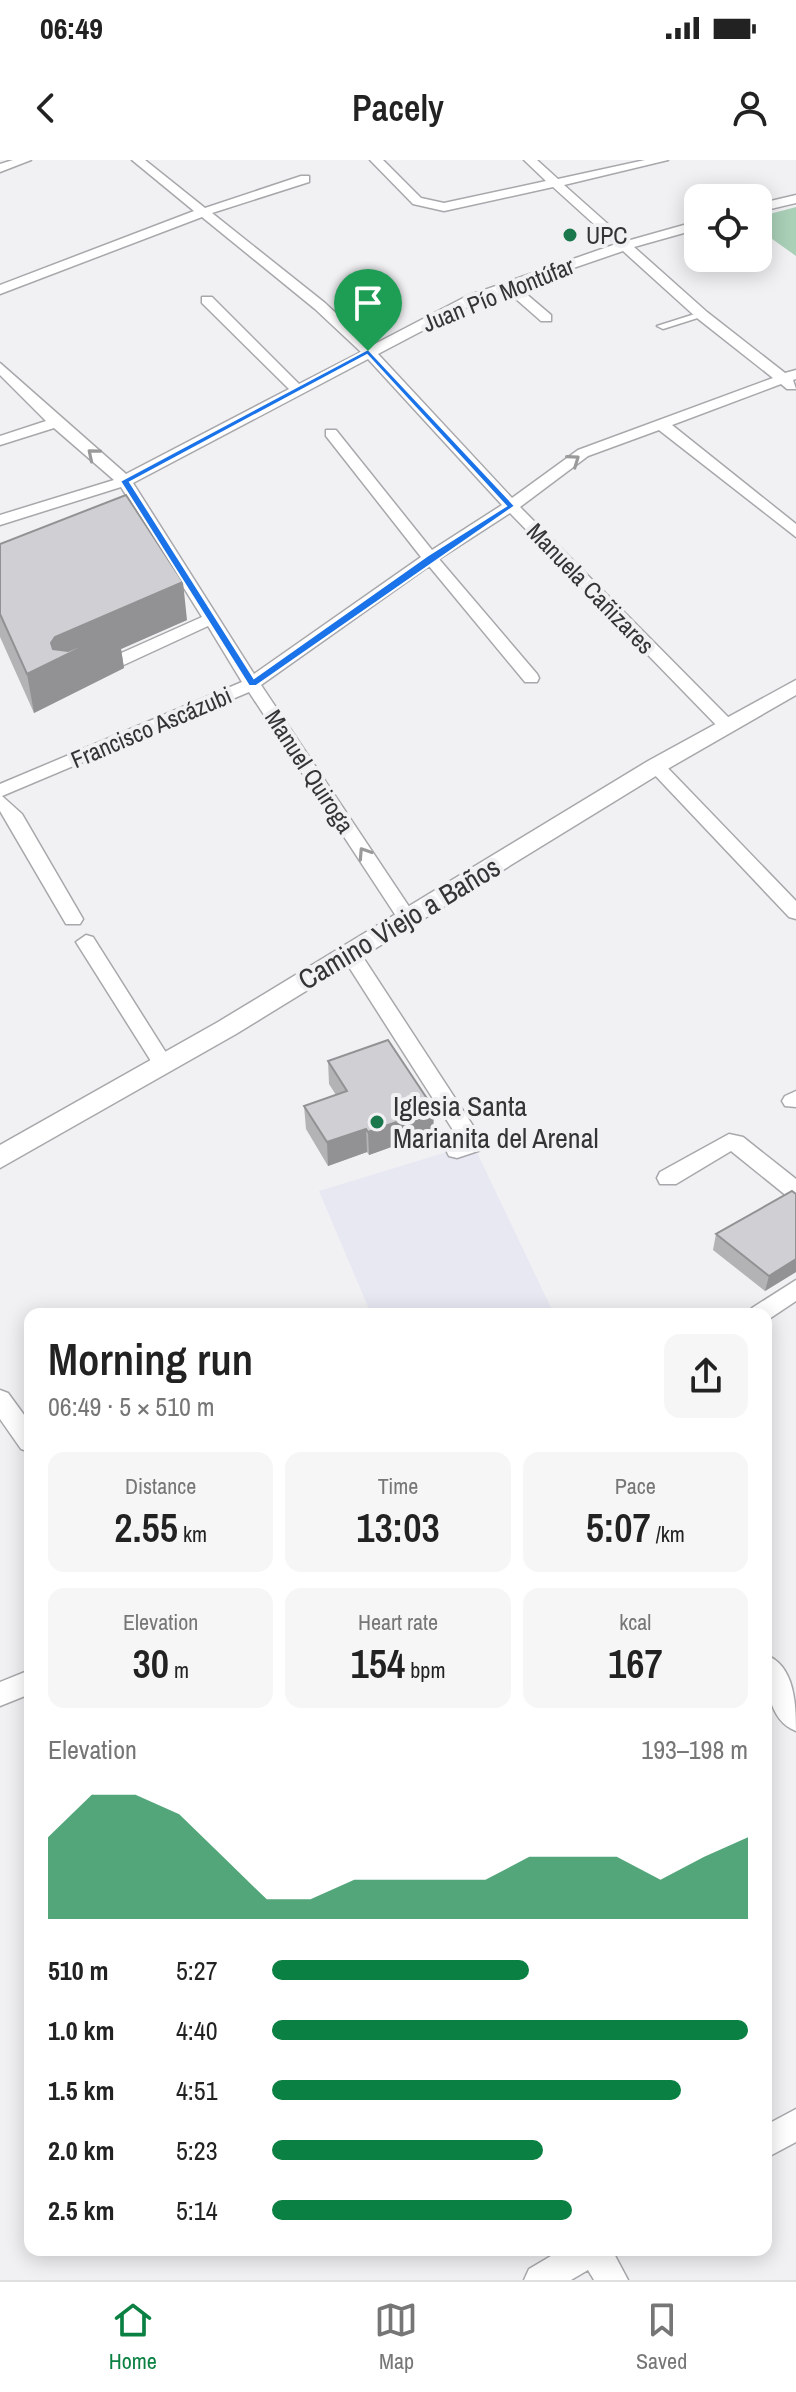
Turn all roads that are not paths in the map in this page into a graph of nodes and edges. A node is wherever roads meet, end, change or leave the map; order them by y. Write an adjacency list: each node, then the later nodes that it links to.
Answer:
1 (25, 160): 6 (street)
2 (138, 160): 11 (street, Manuela Cañizares)
3 (376, 160): 8 (street)
4 (530, 160): 8 (street)
5 (662, 160): 8 (street)
6 (0, 168)
7 (305, 179): 11 (street)
8 (558, 183): 13 (street)
9 (796, 199): 10 (street)
10 (772, 205)
11 (201, 213): 15 (street); 20 (street, Manuela Cañizares)
12 (684, 229): 13 (street, Juan Pío Montúfar)
13 (627, 245): 14 (street, Juan Pío Montúfar); 17 (street)
14 (507, 285): 18 (street); 20 (street, Juan Pío Montúfar)
15 (0, 290)
16 (207, 300): 23 (street)
17 (702, 315): 19 (street); 22 (street)
18 (546, 318)
19 (663, 326)
20 (368, 351): 23 (street, Juan Pío Montúfar); 30 (street, Manuela Cañizares)
21 (0, 367): 25 (street, Manuel Quiroga)
22 (790, 376): 24 (street); 26 (street, Francisco Ascázubi)
23 (296, 389): 29 (street, Juan Pío Montúfar)
24 (796, 390)
25 (56, 423): 28 (street); 29 (street, Manuel Quiroga, one-way to 25)
26 (660, 423): 30 (street, Francisco Ascázubi, one-way to 26); 32 (street)
27 (331, 433): 33 (street)
28 (0, 441)
29 (125, 481): 31 (street, Juan Pío Montúfar); 34 (street, Manuel Quiroga)
30 (511, 506): 33 (street, Francisco Ascázubi); 39 (street, Manuela Cañizares)
31 (0, 520)
32 (796, 532)
33 (430, 558): 36 (street); 37 (street, Francisco Ascázubi)
34 (211, 619): 35 (street); 37 (street, Manuel Quiroga)
35 (83, 677)
36 (531, 678)
37 (252, 684): 41 (street, Francisco Ascázubi); 44 (street, Manuel Quiroga, one-way to 37)
38 (796, 686): 39 (street, Camino Viejo a Baños)
39 (726, 725): 40 (street, Camino Viejo a Baños)
40 (656, 766): 43 (street); 44 (street, Camino Viejo a Baños)
41 (0, 791)
42 (0, 801): 45 (street)
43 (796, 913)
44 (407, 918): 47 (street, Camino Viejo a Baños)
45 (73, 919)
46 (86, 942): 48 (street)
47 (350, 953): 48 (street, Camino Viejo a Baños); 49 (street)
48 (163, 1064): 50 (street, Camino Viejo a Baños)
49 (457, 1150)
50 (0, 1158)
51 (668, 1178): 52 (street)
52 (796, 1191)
53 (796, 1289): 54 (street)
54 (769, 1308)
55 (0, 1400): 56 (street)
56 (24, 1434)
57 (772, 1677): 60 (street)
58 (24, 1684): 59 (street)
59 (0, 1694)
60 (796, 1719)
61 (796, 2124): 62 (street)
62 (772, 2139)
63 (582, 2256): 65 (street)
64 (597, 2256): 66 (street)
65 (540, 2280)
66 (612, 2280)

